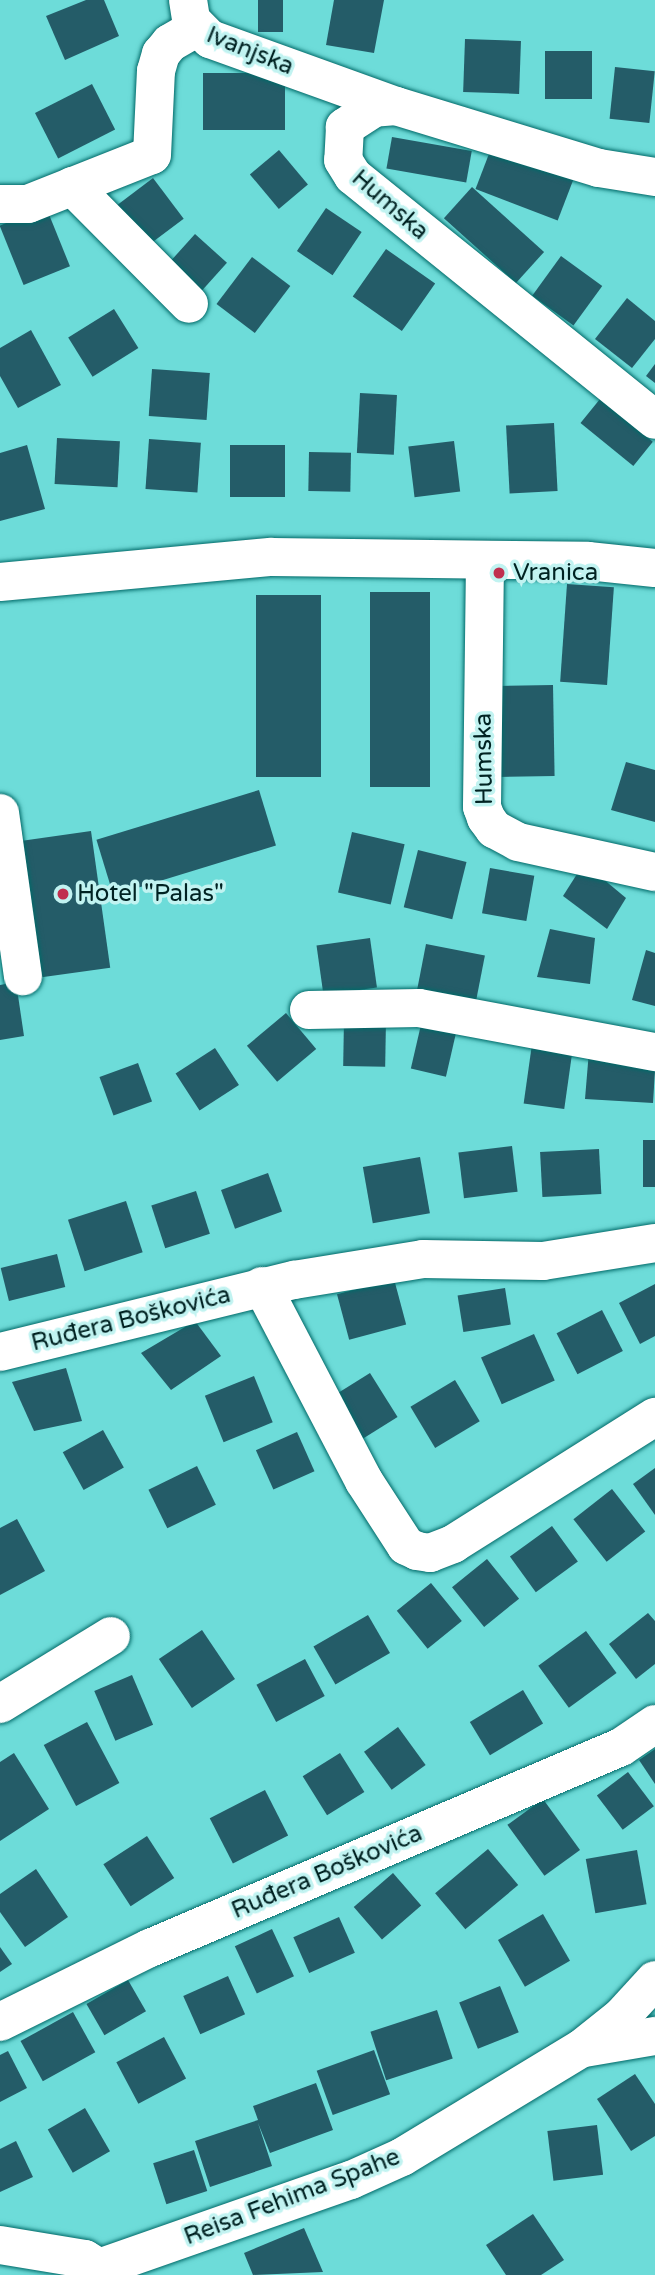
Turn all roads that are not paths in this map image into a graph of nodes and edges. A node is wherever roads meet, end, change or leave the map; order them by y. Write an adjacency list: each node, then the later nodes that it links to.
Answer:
1 (192, 14): 2 (street, Ivanjska); 4 (street, Ivanjska)
2 (396, 106): 3 (street); 7 (street, Humska)
3 (655, 177)
4 (72, 186): 5 (street, Ivanjska); 6 (street)
5 (0, 204)
6 (189, 304)
7 (655, 420)
8 (485, 560): 9 (street); 10 (street); 13 (street, Humska)
9 (655, 568)
10 (0, 582)
11 (0, 813): 12 (street)
12 (5, 861): 14 (street)
13 (655, 872)
14 (23, 976)
15 (309, 1010): 16 (street)
16 (655, 1052)
17 (655, 1243): 18 (street, Ruđera Boškovića)
18 (262, 1286): 19 (street, Ruđera Boškovića); 20 (street, Ruđera Boškovića)
19 (0, 1352)
20 (655, 1417)
21 (111, 1636): 22 (street)
22 (0, 1704)
23 (655, 1724): 25 (street, Ruđera Boškovića)
24 (655, 1980): 27 (street, Reisa Fehima Spahe)
25 (0, 2022)
26 (655, 2036): 27 (street, Reisa Fehima Spahe)
27 (582, 2048): 29 (street, Reisa Fehima Spahe)
28 (0, 2245): 29 (street)
29 (106, 2271)

